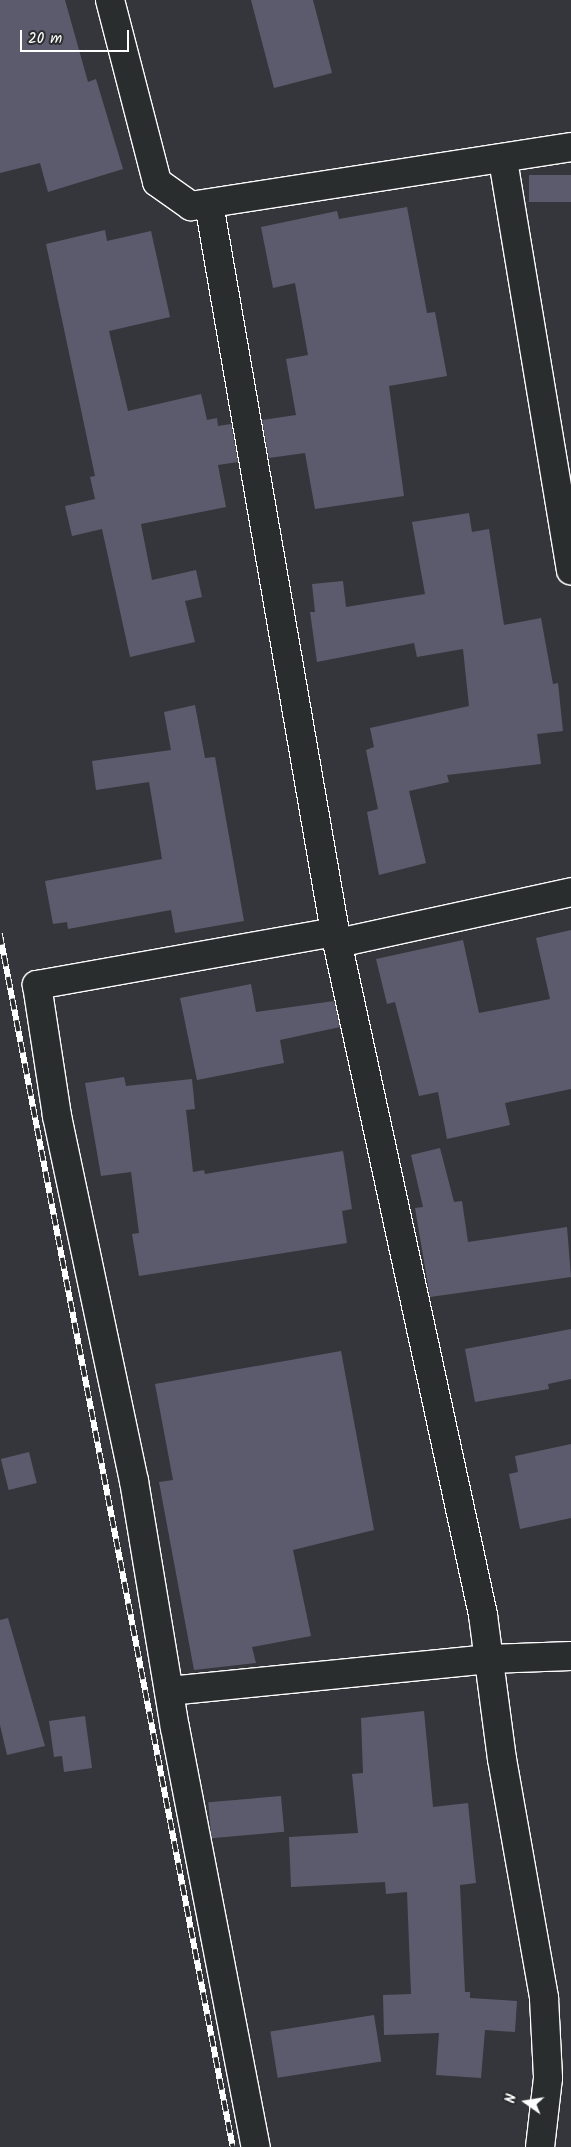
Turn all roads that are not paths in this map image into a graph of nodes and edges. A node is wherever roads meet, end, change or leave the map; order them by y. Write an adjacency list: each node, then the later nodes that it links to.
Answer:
1 (110, 0): 4 (street)
2 (571, 148): 3 (street)
3 (504, 160): 4 (street); 5 (street)
4 (208, 204): 7 (street)
5 (571, 570)
6 (571, 892): 7 (street)
7 (336, 937): 9 (street); 10 (street)
8 (571, 1656): 9 (street)
9 (489, 1659): 10 (street); 12 (street)
10 (168, 1691): 11 (street)
11 (256, 2147)
12 (540, 2147)

